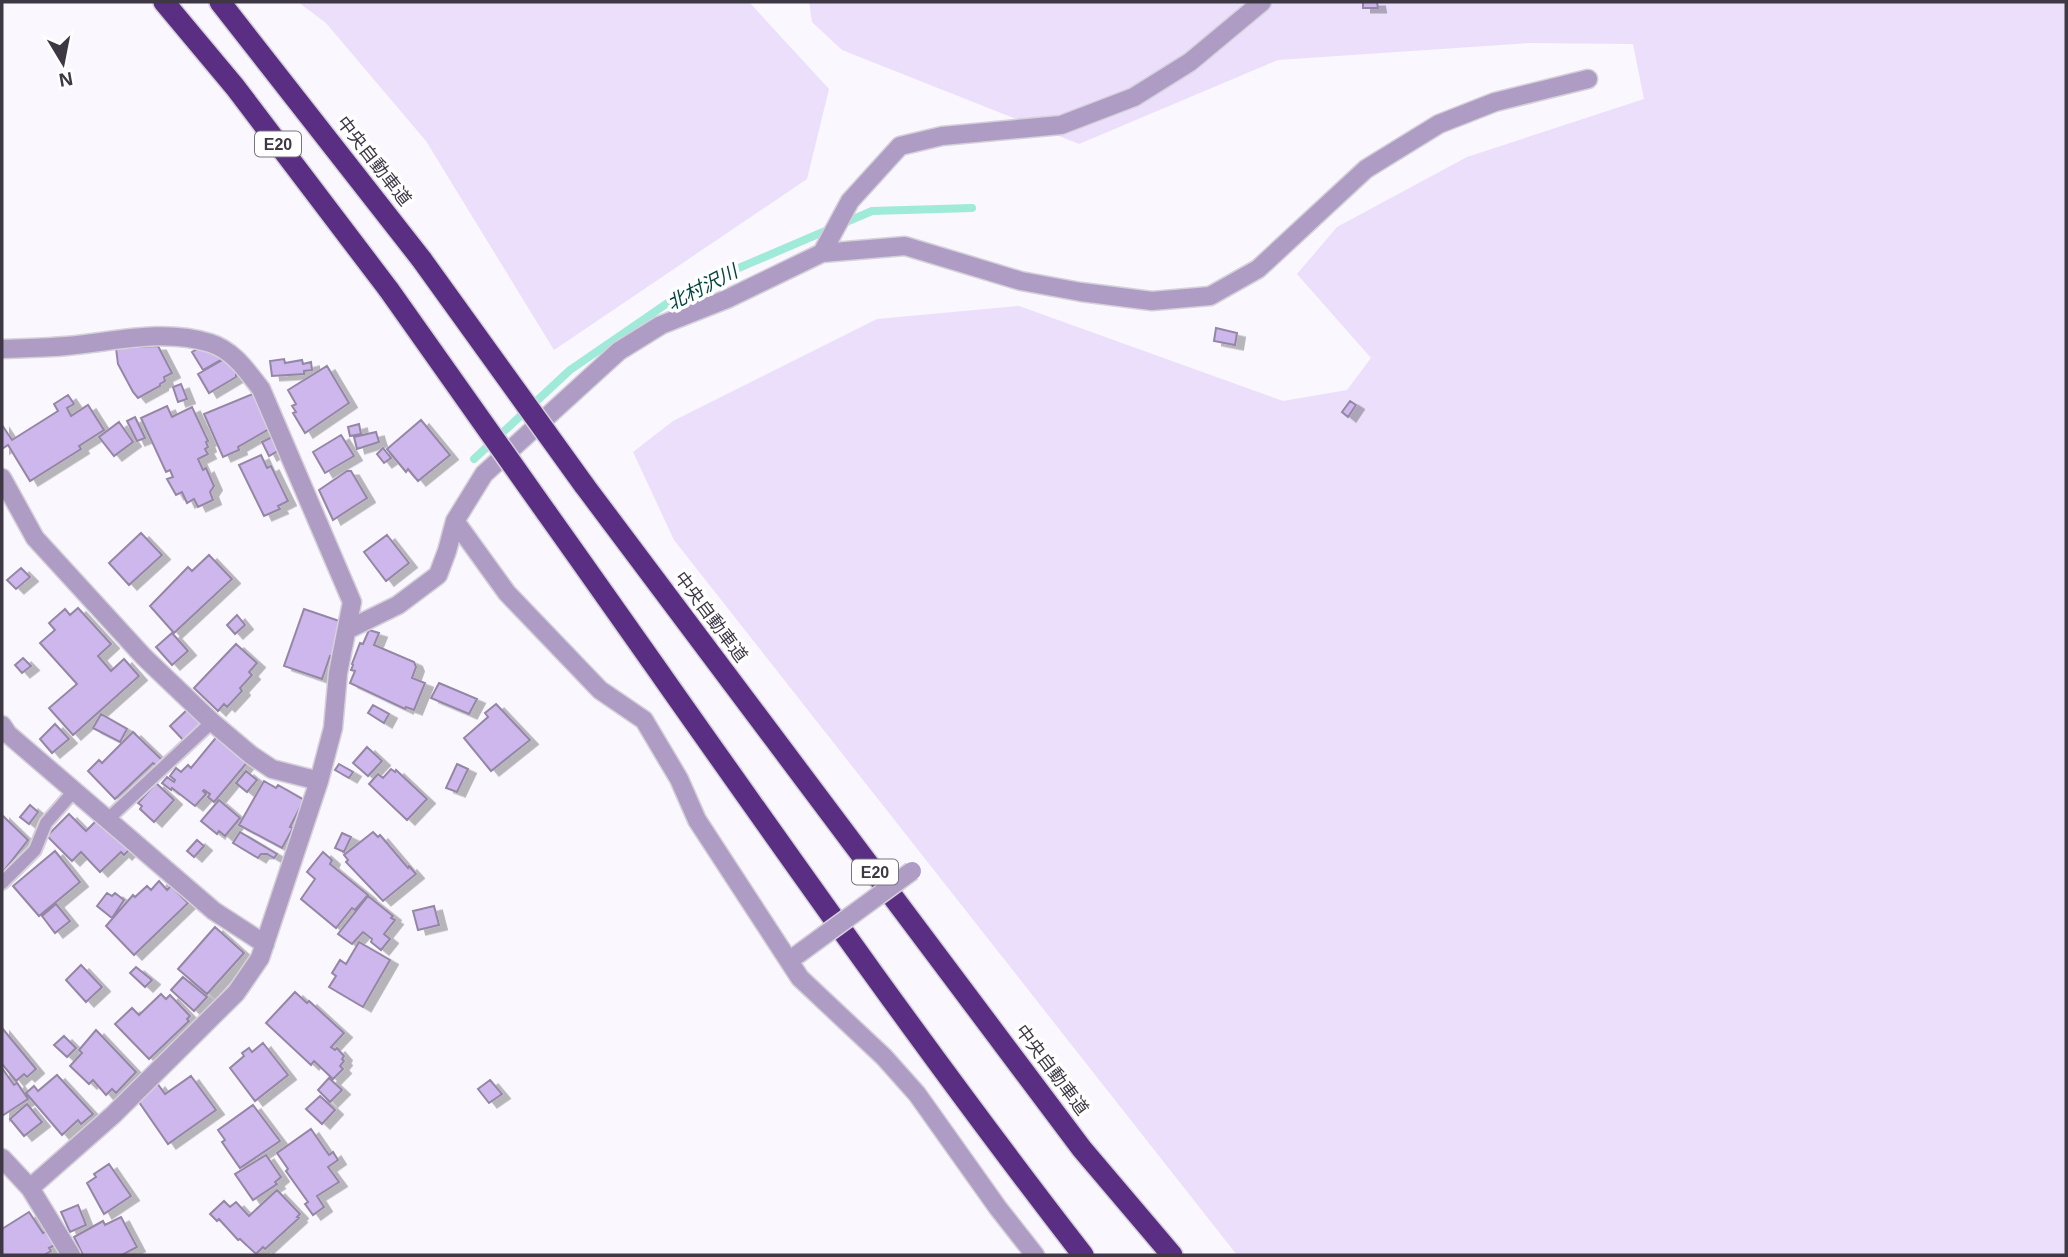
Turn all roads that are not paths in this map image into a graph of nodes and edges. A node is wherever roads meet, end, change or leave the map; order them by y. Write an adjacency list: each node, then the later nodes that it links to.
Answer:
1 (164, 2): 23 (highway, E20, bridge)
2 (220, 2): 24 (highway, 中央自動車道 / E20, bridge)
3 (1262, 2): 5 (street)
4 (1588, 79): 5 (street)
5 (822, 253): 8 (street)
6 (2, 349): 9 (street)
7 (2, 478): 10 (street)
8 (455, 521): 9 (street); 18 (street)
9 (349, 629): 12 (street)
10 (212, 722): 12 (street); 14 (lane)
11 (2, 725): 13 (street)
12 (319, 781): 17 (street)
13 (74, 791): 14 (street); 16 (lane)
14 (108, 819): 17 (street)
15 (912, 871): 18 (street, bridge)
16 (2, 883)
17 (265, 944): 20 (street)
18 (793, 958): 22 (street)
19 (4, 1166): 20 (street)
20 (30, 1188): 21 (street)
21 (71, 1255)
22 (1035, 1255)
23 (1083, 1255)
24 (1172, 1255)

